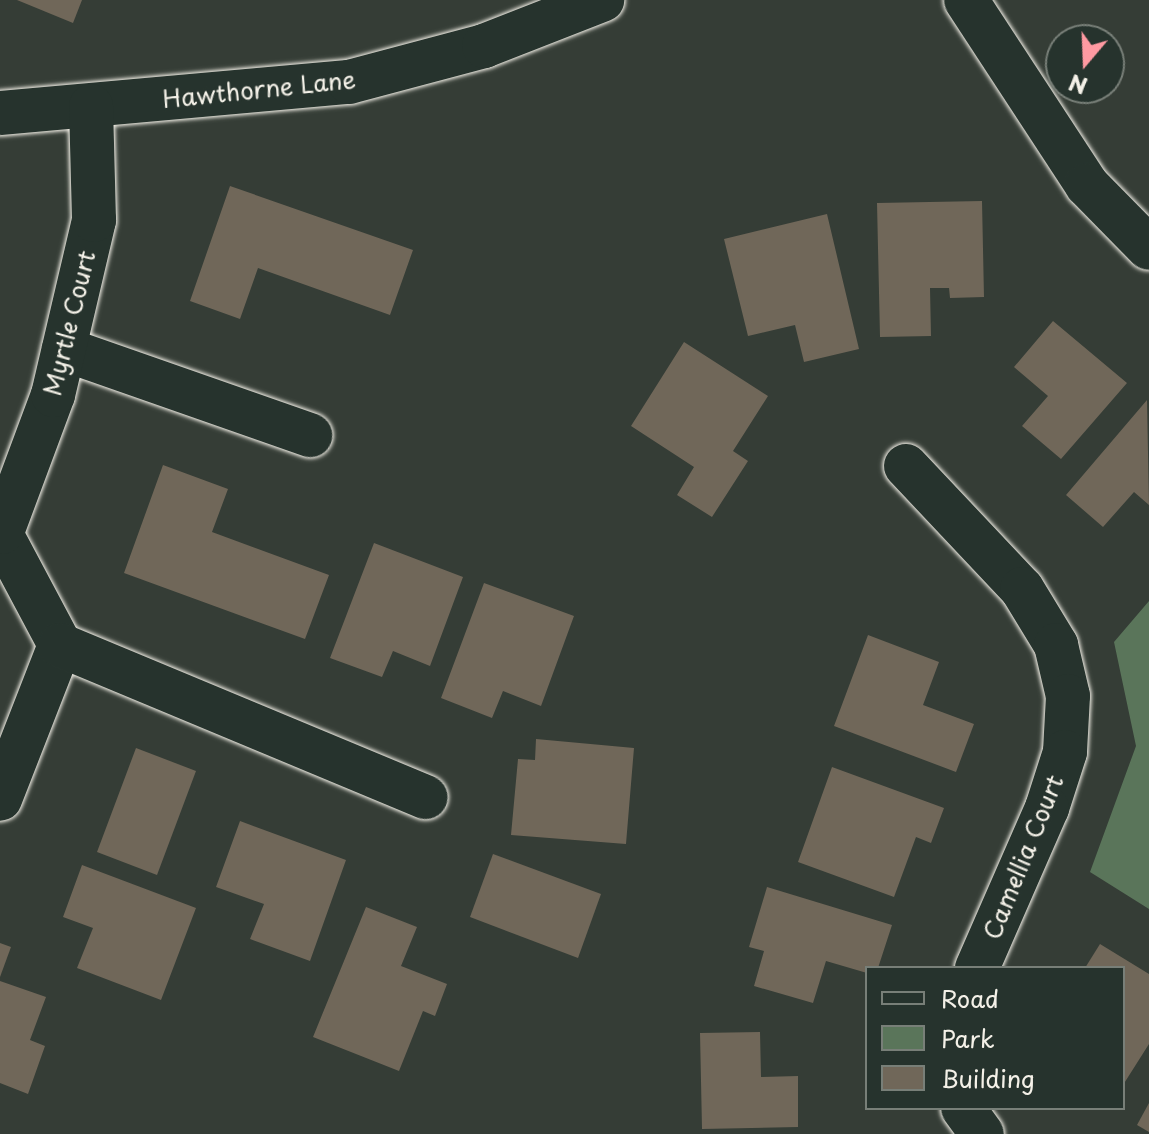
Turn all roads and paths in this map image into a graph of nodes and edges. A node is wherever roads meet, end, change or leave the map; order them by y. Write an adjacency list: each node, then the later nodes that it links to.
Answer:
1 (602, 0): 3 (street, Hawthorne Lane)
2 (966, 0): 5 (street)
3 (91, 106): 4 (street, Hawthorne Lane); 6 (street, Myrtle Court)
4 (0, 113)
5 (1149, 248)
6 (64, 349): 7 (street); 9 (street, Myrtle Court)
7 (310, 435)
8 (906, 466): 13 (street, Camellia Court)
9 (1, 532): 10 (street)
10 (60, 645): 11 (street); 12 (street)
11 (426, 797)
12 (0, 799)
13 (978, 966)
14 (964, 1110): 15 (street)
15 (982, 1134)

